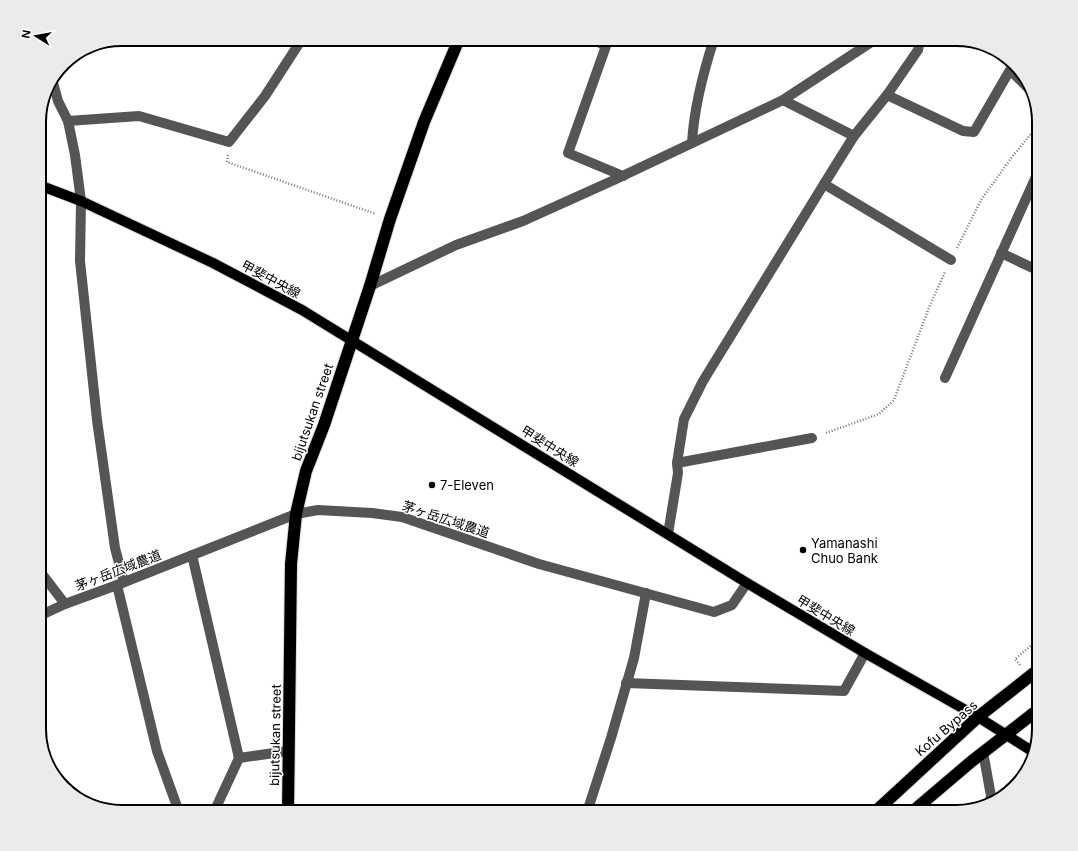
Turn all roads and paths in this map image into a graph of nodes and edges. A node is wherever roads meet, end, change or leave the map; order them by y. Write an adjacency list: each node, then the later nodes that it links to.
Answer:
1 (297, 46): 14 (street)
2 (456, 46): 21 (highway, bijutsukan street)
3 (606, 46): 16 (street)
4 (712, 46): 15 (street)
5 (865, 46): 10 (street)
6 (919, 46): 9 (street)
7 (1016, 76): 9 (street)
8 (54, 87): 11 (street)
9 (887, 95): 13 (street)
10 (783, 100): 13 (street); 15 (street)
11 (68, 121): 14 (street); 20 (street)
12 (1032, 133): 23 (path)
13 (854, 136): 17 (street)
14 (229, 142): 21 (path)
15 (692, 143): 16 (street)
16 (623, 176): 25 (street)
17 (824, 184): 23 (street); 29 (street)
18 (1032, 185): 22 (street)
19 (46, 188): 20 (main road, 甲斐中央線)
20 (81, 201): 26 (main road, 甲斐中央線); 35 (street)
21 (390, 219): 25 (highway, bijutsukan street)
22 (1001, 253): 24 (street); 27 (street)
23 (951, 260): 28 (path)
24 (1032, 268)
25 (370, 286): 26 (highway, bijutsukan street)
26 (352, 340): 30 (highway, bijutsukan street); 31 (main road, 甲斐中央線)
27 (945, 378)
28 (812, 438): 29 (street)
29 (677, 463): 31 (street)
30 (296, 514): 32 (street, 茅ヶ岳広域農道); 36 (street, 茅ヶ岳広域農道); 48 (highway, bijutsukan street)
31 (668, 534): 34 (main road, 甲斐中央線)
32 (192, 555): 35 (street, 茅ヶ岳広域農道); 50 (street)
33 (46, 579): 37 (street)
34 (747, 583): 36 (street, 茅ヶ岳広域農道); 40 (main road, 甲斐中央線)
35 (120, 584): 37 (street, 茅ヶ岳広域農道); 52 (street)
36 (646, 593): 43 (street)
37 (65, 604): 38 (street, 茅ヶ岳広域農道)
38 (46, 613)
39 (1032, 645): 41 (path)
40 (865, 653): 43 (street); 45 (main road, 甲斐中央線)
41 (1020, 665)
42 (1032, 675): 45 (highway, Kofu Bypass)
43 (626, 684): 55 (street)
44 (1032, 714): 46 (highway)
45 (978, 717): 46 (main road, 甲斐中央線); 56 (highway, Kofu Bypass)
46 (1005, 735): 47 (main road, 甲斐中央線); 49 (highway)
47 (1029, 750)
48 (288, 751): 50 (street); 54 (highway, bijutsukan street)
49 (983, 752): 51 (street); 57 (highway)
50 (239, 758): 53 (street)
51 (991, 796)
52 (176, 805)
53 (217, 805)
54 (288, 805)
55 (589, 805)
56 (883, 805)
57 (920, 805)

